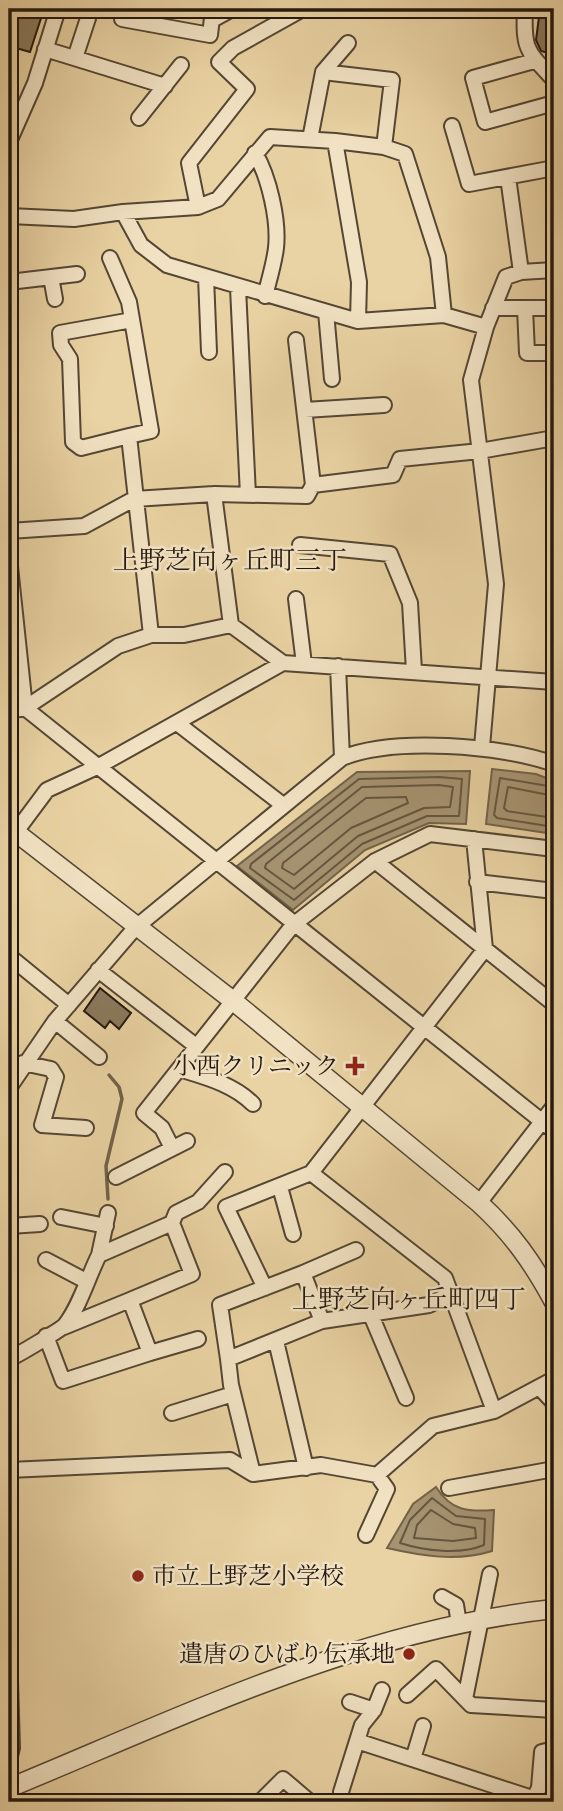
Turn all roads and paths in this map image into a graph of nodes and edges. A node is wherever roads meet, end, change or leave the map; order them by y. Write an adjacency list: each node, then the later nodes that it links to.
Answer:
1 (58, 9): 13 (street)
2 (91, 9): 14 (street)
3 (152, 9): 11 (street)
4 (233, 9): 9 (street)
5 (303, 9): 30 (street)
6 (442, 9): 7 (street)
7 (447, 9)
8 (525, 9): 15 (street)
9 (213, 14): 11 (street)
10 (122, 19): 11 (street)
11 (149, 24)
12 (348, 43): 17 (street)
13 (45, 49): 14 (street); 25 (street)
14 (75, 58): 19 (street)
15 (534, 61): 18 (street); 20 (street)
16 (181, 65): 19 (street)
17 (323, 72): 23 (street); 26 (street)
18 (554, 80)
19 (164, 86): 21 (street)
20 (554, 103)
21 (139, 117)
22 (452, 126): 29 (street)
23 (310, 139): 24 (street); 27 (street)
24 (335, 141): 26 (street); 49 (street)
25 (9, 142)
26 (384, 148): 47 (street)
27 (255, 153): 30 (street); 41 (street)
28 (554, 168): 29 (street)
29 (508, 177): 35 (street)
30 (198, 207): 31 (street)
31 (123, 212): 32 (street); 38 (street)
32 (9, 216)
33 (110, 258): 48 (street)
34 (554, 270): 35 (street)
35 (521, 272): 43 (street)
36 (77, 274): 37 (street)
37 (51, 277): 39 (street); 42 (street)
38 (206, 277): 40 (street); 52 (street)
39 (9, 282)
40 (238, 288): 41 (street); 62 (street)
41 (265, 296): 46 (street)
42 (55, 299)
43 (493, 308): 44 (street); 50 (street)
44 (525, 308): 45 (street); 53 (street)
45 (554, 308)
46 (326, 312): 49 (street); 54 (street)
47 (444, 315): 49 (street); 50 (street)
48 (132, 320): 57 (street); 57 (street)
49 (358, 321)
50 (486, 327): 59 (street)
51 (296, 341): 56 (street)
52 (209, 352)
53 (554, 353)
54 (332, 379)
55 (384, 405): 56 (street)
56 (305, 410): 60 (street)
57 (129, 436): 63 (street)
58 (554, 438): 59 (street)
59 (480, 451): 60 (street); 75 (street)
60 (313, 485): 62 (street)
61 (214, 494): 62 (street); 63 (street); 69 (street)
62 (248, 495)
63 (134, 499): 64 (street); 70 (street)
64 (9, 531)
65 (300, 545): 74 (street)
66 (9, 557): 68 (street)
67 (296, 599): 72 (street)
68 (12, 615): 77 (street)
69 (231, 625): 70 (street); 71 (street)
70 (151, 635): 77 (street)
71 (283, 663): 72 (street); 79 (street)
72 (304, 664): 73 (street)
73 (338, 666): 74 (street); 81 (street)
74 (414, 671): 75 (street)
75 (487, 677): 76 (street); 80 (street)
76 (554, 682)
77 (25, 708): 78 (street); 83 (street)
78 (9, 711)
79 (177, 723): 83 (street); 84 (street)
80 (482, 747): 81 (street); 82 (street)
81 (342, 758): 84 (street)
82 (554, 764)
83 (97, 767): 85 (street); 89 (street)
84 (283, 805): 89 (street)
85 (11, 834): 93 (street)
86 (474, 839): 87 (street); 88 (street); 90 (street)
87 (554, 849)
88 (375, 861): 92 (street); 94 (street)
89 (214, 862): 92 (street); 93 (street)
90 (477, 882): 91 (street); 94 (street)
91 (554, 891)
92 (293, 925): 97 (street); 101 (street)
93 (135, 928): 96 (street); 97 (street)
94 (485, 950): 99 (street); 101 (street)
95 (9, 956): 98 (street)
96 (98, 970): 98 (street); 102 (street)
97 (232, 1000): 102 (street); 109 (street)
98 (69, 1004): 100 (street)
99 (554, 1004)
100 (55, 1021): 103 (street); 104 (street)
101 (424, 1028): 109 (street); 110 (street)
102 (196, 1046): 105 (street)
103 (99, 1057)
104 (23, 1063): 106 (street); 111 (street)
105 (178, 1069): 107 (street); 114 (street)
106 (9, 1088)
107 (253, 1104)
108 (554, 1106): 110 (street)
109 (361, 1108): 116 (street); 120 (street)
110 (542, 1121): 112 (street); 120 (street)
111 (86, 1128)
112 (554, 1131)
113 (187, 1141): 114 (street)
114 (172, 1148): 117 (street)
115 (225, 1172): 118 (street)
116 (311, 1173): 119 (street); 133 (street)
117 (116, 1177)
118 (212, 1186): 121 (street); 123 (street)
119 (280, 1187): 121 (street); 126 (street)
120 (479, 1203): 135 (street)
121 (226, 1207): 132 (street)
122 (61, 1217): 128 (street)
123 (172, 1223): 128 (street); 134 (street)
124 (40, 1224): 125 (street)
125 (9, 1226)
126 (293, 1234)
127 (356, 1250): 130 (street)
128 (99, 1255): 131 (street)
129 (46, 1260): 131 (street)
130 (303, 1273): 132 (street); 137 (street)
131 (86, 1281): 138 (street)
132 (265, 1288): 144 (street)
133 (452, 1293): 136 (street); 150 (street)
134 (130, 1300): 138 (street); 142 (street)
135 (554, 1302)
136 (371, 1315): 137 (street); 148 (street)
137 (322, 1321): 141 (street)
138 (64, 1327): 139 (street)
139 (46, 1336): 142 (street); 143 (street)
140 (198, 1339): 142 (street)
141 (276, 1341): 144 (street); 152 (street)
142 (150, 1353)
143 (9, 1359)
144 (228, 1359): 147 (street)
145 (554, 1379): 146 (street)
146 (540, 1388): 149 (street); 150 (street)
147 (233, 1394): 151 (street); 155 (street)
148 (405, 1398)
149 (554, 1403)
150 (494, 1410): 156 (street)
151 (172, 1413)
152 (306, 1468): 155 (street); 156 (street)
153 (554, 1469): 157 (street)
154 (9, 1470): 155 (street)
155 (253, 1474)
156 (377, 1475): 158 (street)
157 (449, 1488)
158 (366, 1535)
159 (490, 1574): 162 (street)
160 (442, 1597): 163 (street)
161 (554, 1609): 162 (street)
162 (481, 1619): 163 (street); 167 (street)
163 (459, 1624): 176 (street)
164 (9, 1648): 175 (street)
165 (382, 1690): 169 (street)
166 (407, 1695): 167 (street)
167 (465, 1699): 170 (street)
168 (350, 1702): 169 (street)
169 (374, 1710): 172 (street)
170 (554, 1710)
171 (424, 1726): 174 (street)
172 (357, 1741): 174 (street); 177 (street)
173 (554, 1749): 178 (street)
174 (413, 1759): 178 (street)
175 (9, 1760)
176 (9, 1787)
177 (341, 1792)
178 (533, 1801)
179 (260, 1802): 180 (street)
180 (310, 1802)

